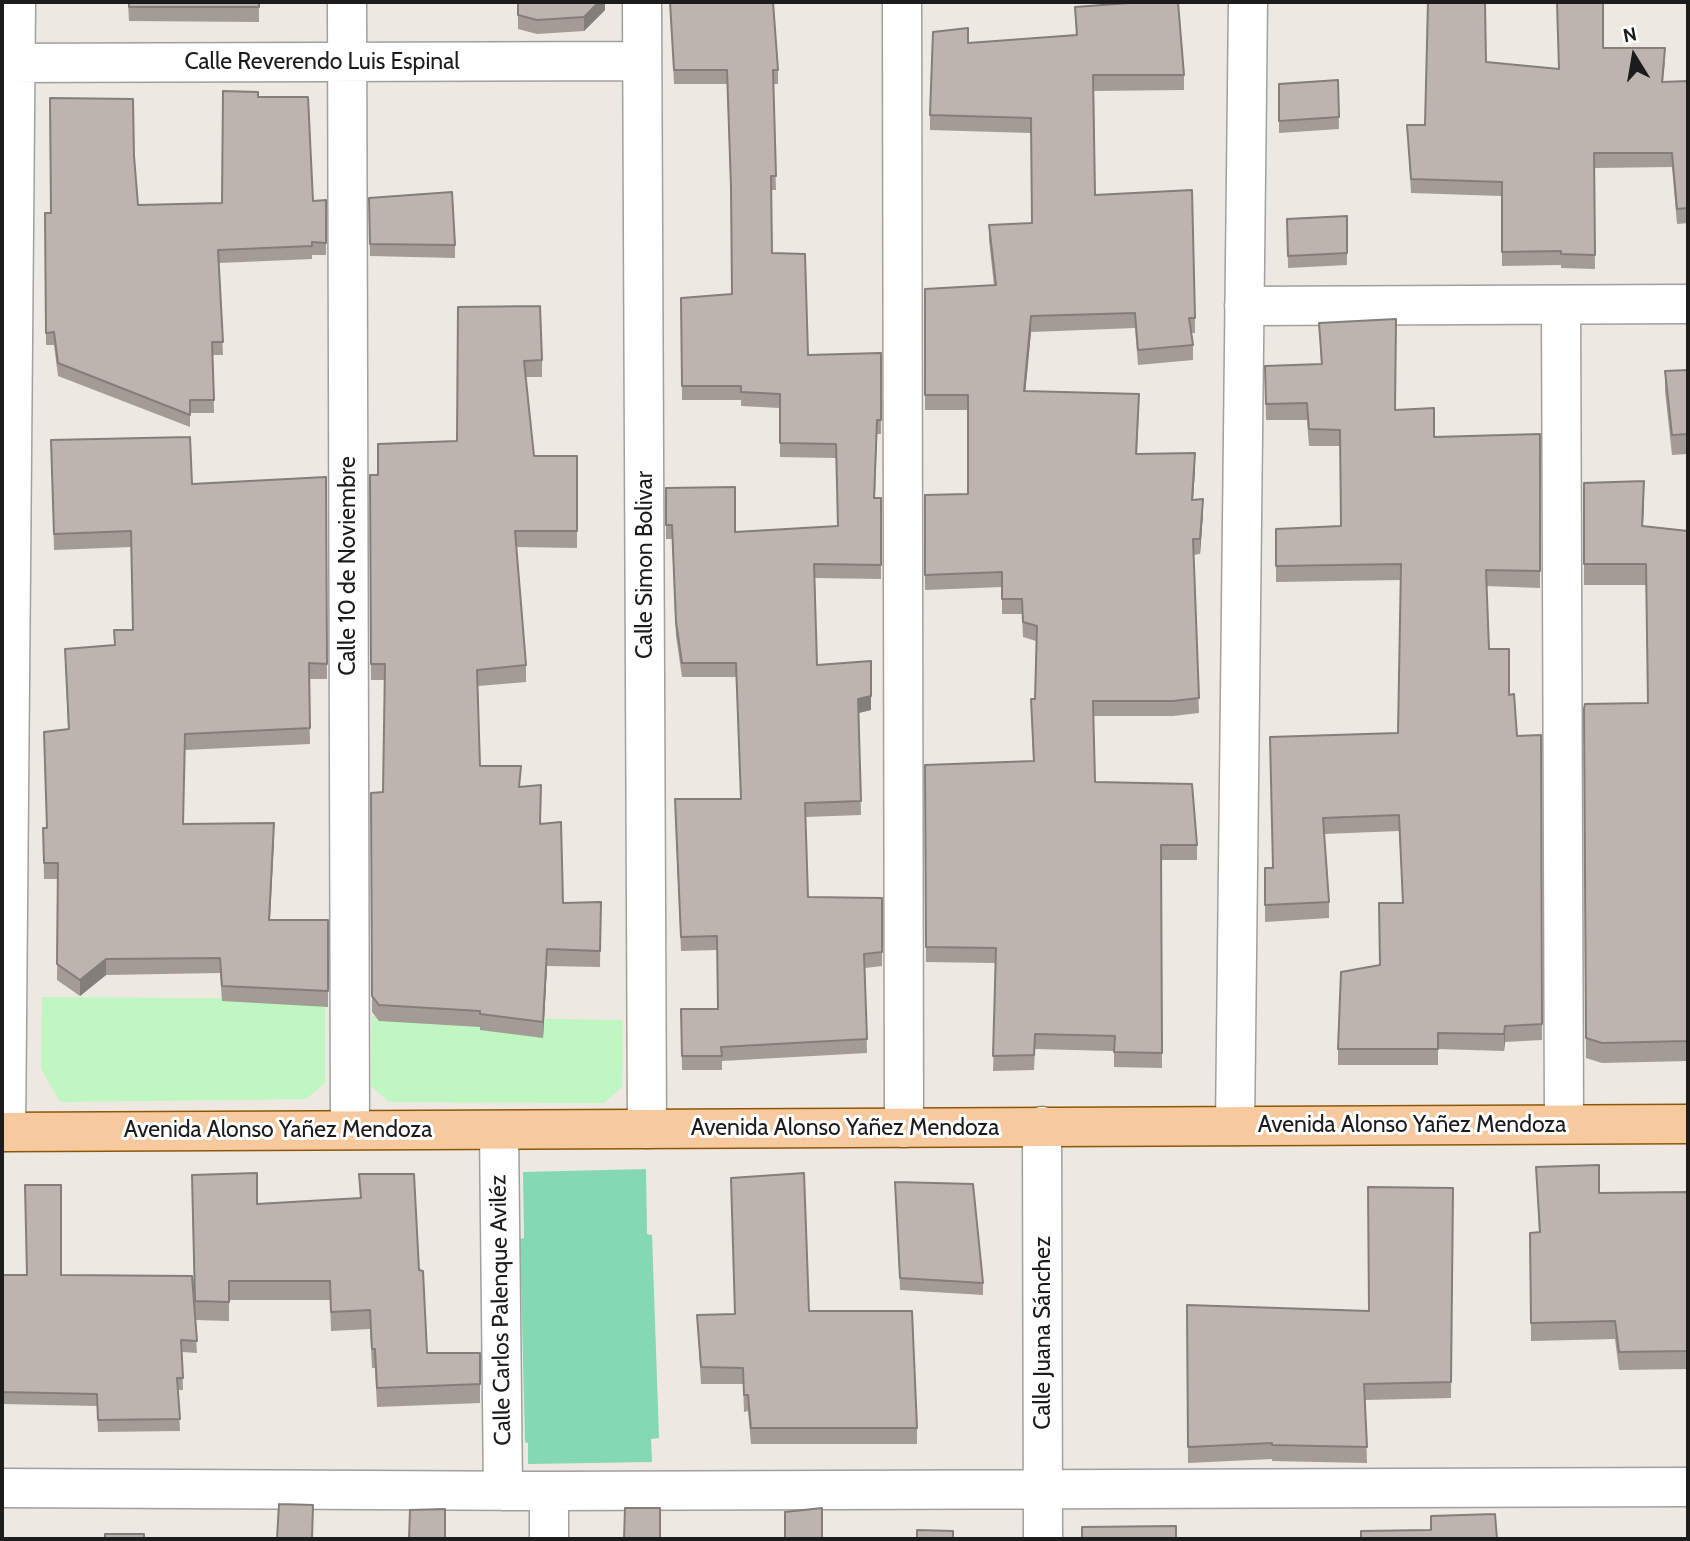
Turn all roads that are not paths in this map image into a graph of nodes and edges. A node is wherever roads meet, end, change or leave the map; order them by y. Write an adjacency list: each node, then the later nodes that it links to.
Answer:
1 (16, 2): 8 (street)
2 (347, 2): 7 (street, Calle 10 de Noviembre)
3 (642, 2): 6 (street, Calle Simon Bolivar)
4 (902, 2): 16 (street)
5 (1248, 2): 11 (street)
6 (642, 61): 7 (street, Calle Reverendo Luis Espinal); 17 (street, Calle Simon Bolivar)
7 (347, 62): 8 (street, Calle Reverendo Luis Espinal); 18 (street, Calle 10 de Noviembre)
8 (8, 63): 20 (street)
9 (1688, 304): 10 (street)
10 (1561, 305): 11 (street); 12 (street)
11 (1244, 306): 15 (street)
12 (1564, 1124): 13 (main road, Avenida Alonso Yañez Mendoza); 15 (main road, Avenida Alonso Yañez Mendoza)
13 (1688, 1124)
14 (1042, 1126): 15 (main road, Avenida Alonso Yañez Mendoza); 16 (main road, Avenida Alonso Yañez Mendoza); 23 (street, Calle Juana Sánchez)
15 (1235, 1126)
16 (904, 1128): 17 (main road, Avenida Alonso Yañez Mendoza)
17 (648, 1129): 19 (main road, Avenida Alonso Yañez Mendoza)
18 (350, 1130): 19 (main road, Avenida Alonso Yañez Mendoza); 20 (main road, Avenida Alonso Yañez Mendoza)
19 (499, 1130): 24 (street, Calle Carlos Palenque Aviléz)
20 (4, 1132)
21 (1688, 1487): 23 (street)
22 (2, 1489): 24 (street)
23 (1043, 1489): 25 (street); 27 (street, Calle Juana Sánchez)
24 (503, 1491): 25 (street)
25 (549, 1491): 26 (street)
26 (549, 1539)
27 (1043, 1539)

